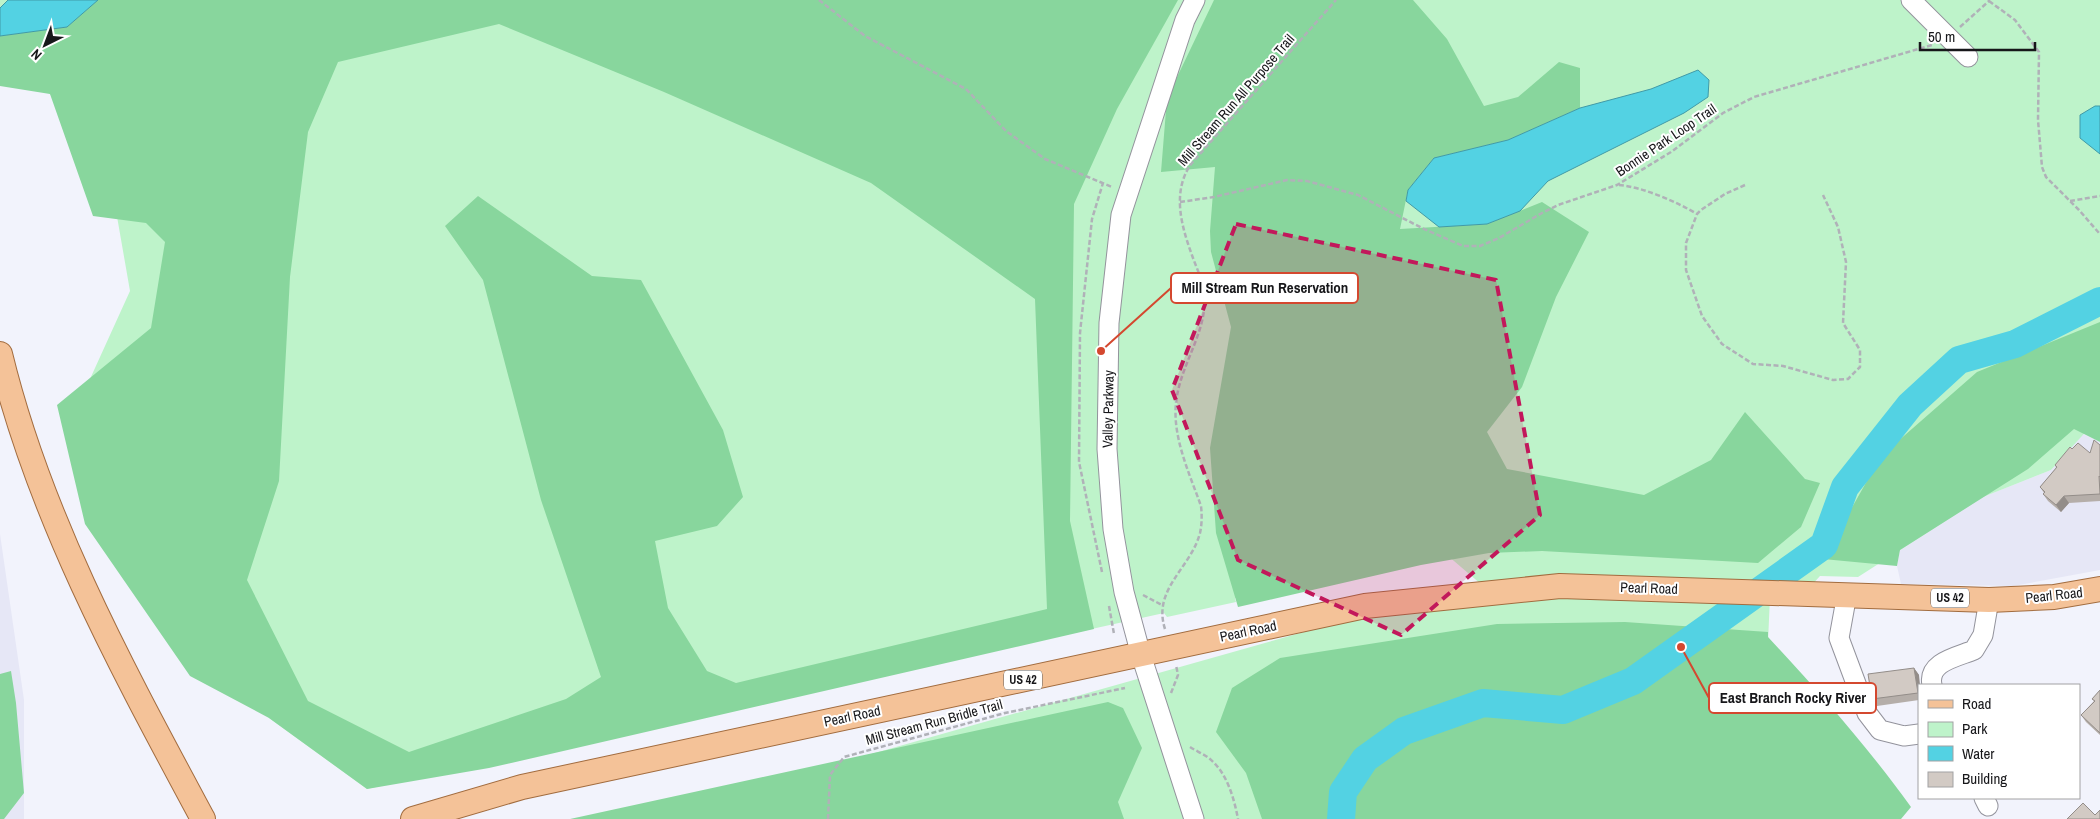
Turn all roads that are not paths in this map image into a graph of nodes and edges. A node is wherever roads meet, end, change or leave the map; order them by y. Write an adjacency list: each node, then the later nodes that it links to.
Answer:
1 (1195, 0): 9 (street, Valley Parkway)
2 (1911, 0): 3 (street)
3 (1968, 57)
4 (0, 354): 5 (main road)
5 (6, 407): 12 (main road)
6 (2100, 589): 8 (main road, Pearl Road / US 42)
7 (1847, 594): 8 (main road, Pearl Road / US 42); 9 (main road, Pearl Road / US 42); 11 (street)
8 (1989, 600): 10 (street)
9 (1141, 655): 13 (main road, Pearl Road / US 42); 14 (street, Valley Parkway)
10 (1932, 684)
11 (1918, 734)
12 (203, 819)
13 (413, 819)
14 (1194, 819)

